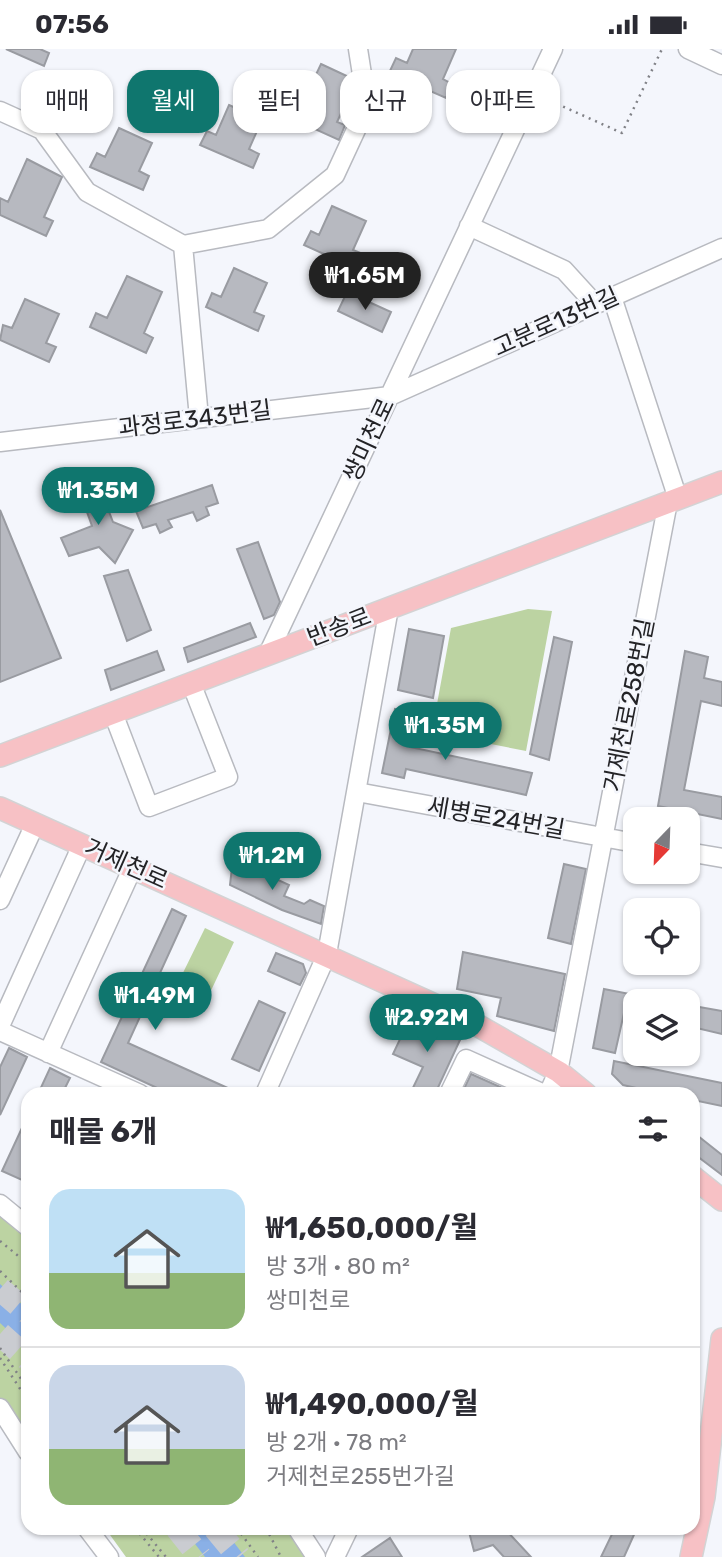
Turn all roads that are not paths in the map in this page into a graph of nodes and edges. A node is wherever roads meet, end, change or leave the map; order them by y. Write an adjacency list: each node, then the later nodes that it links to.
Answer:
1 (358, 49): 7 (street)
2 (553, 49): 6 (street, 쌍미천로)
3 (688, 49): 4 (street)
4 (722, 65)
5 (0, 111): 7 (street)
6 (469, 226): 10 (street); 11 (street, 쌍미천로)
7 (183, 244): 12 (street)
8 (721, 247): 9 (street, 고분로13번길)
9 (612, 297): 10 (street, 고분로13번길); 15 (street)
10 (595, 305): 11 (street, 고분로13번길)
11 (390, 396): 12 (street, 과정로343번길); 17 (street, 쌍미천로)
12 (199, 418): 13 (street, 과정로343번길)
13 (0, 442)
14 (722, 482): 15 (main road, 반송로)
15 (673, 500): 16 (main road, 반송로); 25 (street, 거제천로258번길)
16 (389, 608): 17 (main road, 반송로); 21 (street)
17 (268, 654): 18 (main road, 반송로)
18 (191, 683): 19 (main road, 반송로); 19 (street)
19 (113, 713): 20 (main road, 반송로)
20 (0, 756)
21 (357, 792): 25 (street, 세병로24번길); 32 (street)
22 (0, 808): 23 (main road, 거제천로)
23 (28, 821): 24 (main road); 27 (main road, 거제천로); 31 (street)
24 (0, 826)
25 (603, 837): 26 (street, 세병로24번길); 36 (street, 거제천로258번길)
26 (623, 841)
27 (82, 845): 30 (main road, 거제천로); 33 (street)
28 (700, 854): 29 (street)
29 (722, 859)
30 (133, 867): 32 (main road, 거제천로); 35 (street)
31 (0, 900)
32 (327, 954): 36 (main road, 거제천로); 38 (street)
33 (0, 1026)
34 (0, 1031): 35 (street)
35 (48, 1053): 37 (street)
36 (558, 1072): 41 (street, 거제천로258번길); 42 (main road, 거제천로)
37 (124, 1087)
38 (268, 1087)
39 (452, 1087): 40 (street)
40 (530, 1087)
41 (550, 1087)
42 (577, 1087)
43 (700, 1183): 44 (main road)
44 (722, 1200)
45 (5, 1208): 46 (street)
46 (21, 1221)
47 (722, 1339): 52 (main road)
48 (0, 1408): 50 (street)
49 (0, 1426): 51 (street)
50 (21, 1442)
51 (21, 1447)
52 (700, 1488)
53 (90, 1535): 58 (street)
54 (93, 1535): 59 (street)
55 (302, 1535): 60 (street)
56 (346, 1535): 61 (street)
57 (694, 1535): 62 (main road)
58 (92, 1557)
59 (109, 1557)
60 (316, 1557)
61 (335, 1557)
62 (691, 1557)

